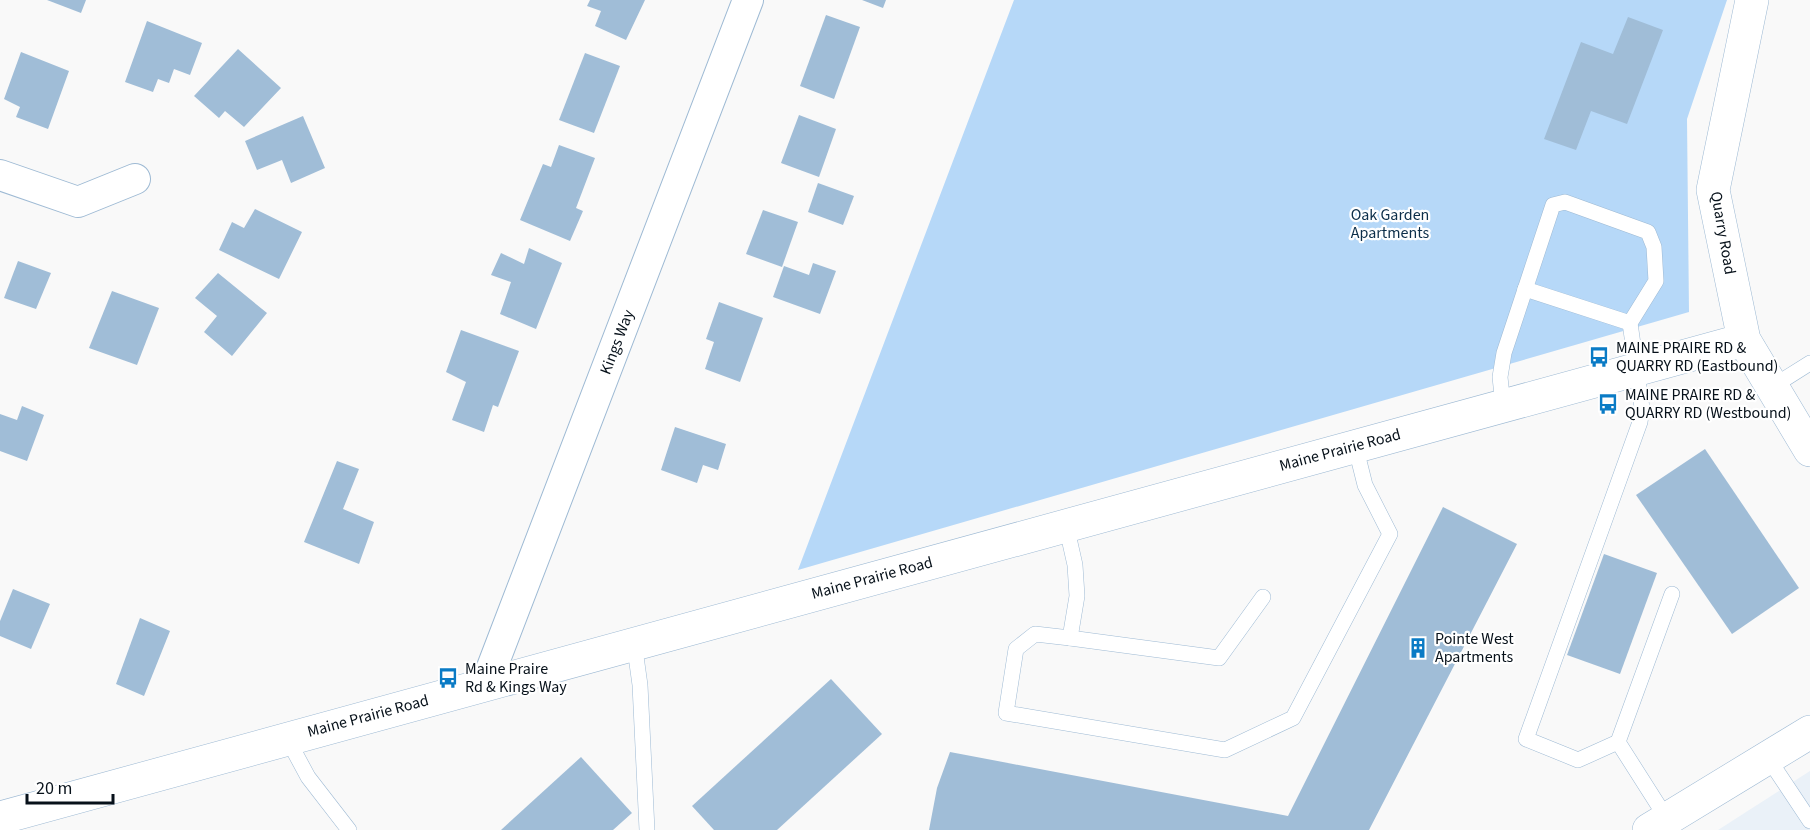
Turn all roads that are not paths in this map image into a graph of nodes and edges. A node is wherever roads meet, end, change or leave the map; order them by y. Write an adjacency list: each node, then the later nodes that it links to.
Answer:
1 (748, 0): 19 (street, Kings Way)
2 (1752, 0): 7 (street, Quarry Road)
3 (0, 175): 4 (street)
4 (135, 179)
5 (1525, 289): 6 (lane); 6 (lane); 11 (lane)
6 (1630, 323): 9 (lane)
7 (1744, 340): 9 (street, Maine Prairie Road); 10 (street, Quarry Road)
8 (1810, 363): 10 (lane)
9 (1637, 369): 11 (street, Maine Prairie Road); 22 (lane)
10 (1772, 387): 13 (street, Quarry Road)
11 (1503, 405): 12 (street, Maine Prairie Road)
12 (1355, 446): 14 (street, Maine Prairie Road); 17 (lane)
13 (1810, 450)
14 (1066, 525): 17 (lane); 18 (street, Maine Prairie Road)
15 (1672, 594): 22 (lane)
16 (1263, 597): 17 (lane)
17 (1070, 638)
18 (634, 642): 19 (street, Maine Prairie Road); 28 (lane)
19 (486, 683): 21 (street, Maine Prairie Road)
20 (1810, 732): 23 (street)
21 (287, 738): 24 (street, Maine Prairie Road); 27 (lane)
22 (1618, 742): 26 (lane)
23 (1768, 758): 25 (lane); 26 (street)
24 (0, 818)
25 (1810, 821)
26 (1658, 824)
27 (349, 830)
28 (647, 830)

